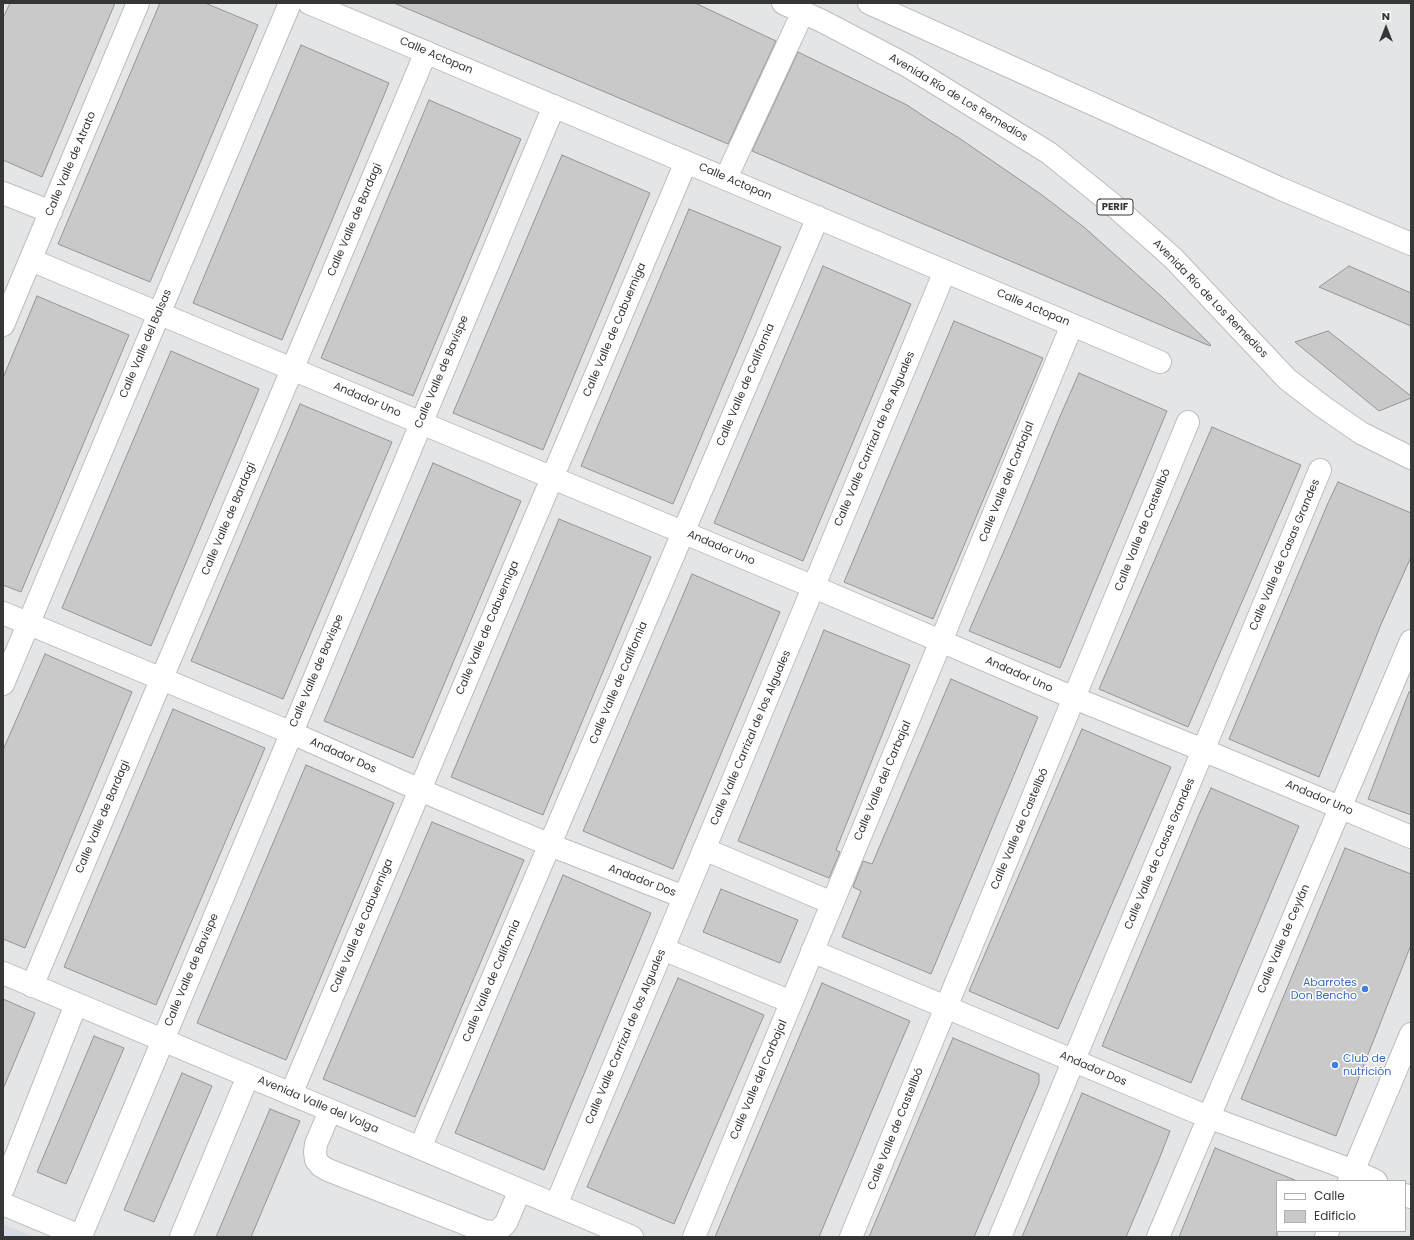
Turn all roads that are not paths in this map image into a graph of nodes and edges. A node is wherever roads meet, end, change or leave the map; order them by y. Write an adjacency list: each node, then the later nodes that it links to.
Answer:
1 (138, 3): 12 (main road, Calle Valle de Atrato)
2 (290, 3): 17 (main road, Calle Valle del Balsas)
3 (309, 3): 7 (main road, Calle Actopan)
4 (783, 3): 6 (main road, Avenida Río de Los Remedios / PERIF)
5 (869, 3): 14 (main road)
6 (803, 12): 10 (main road); 24 (main road, Avenida Río de Los Remedios / PERIF)
7 (426, 52): 8 (main road, Calle Actopan); 21 (main road, Calle Valle de Bardagi)
8 (554, 106): 9 (main road, Calle Actopan); 23 (main road, Calle Valle de Bavispe)
9 (686, 162): 10 (main road, Calle Actopan); 26 (main road, Calle Valle de Cabuerniga)
10 (726, 178): 13 (main road, Calle Actopan)
11 (3, 193): 12 (main road)
12 (51, 212): 15 (main road, Calle Valle de Atrato)
13 (818, 217): 16 (main road, Calle Actopan); 27 (main road, Calle Valle de California)
14 (1411, 244)
15 (30, 260): 17 (main road, Andador Uno); 18 (main road, Calle Valle de Atrato)
16 (945, 271): 19 (main road, Calle Actopan); 28 (main road, Calle Valle Carrizal de los Alguales)
17 (159, 314): 21 (main road, Andador Uno); 30 (main road, Calle Valle del Balsas)
18 (4, 321)
19 (1072, 325): 20 (main road, Calle Actopan); 31 (main road, Calle Valle del Carbajal)
20 (1160, 362)
21 (292, 369): 23 (main road, Andador Uno); 33 (main road, Calle Valle de Bardagi)
22 (1188, 422): 35 (main road, Calle Valle de Castellbó)
23 (421, 423): 26 (main road, Andador Uno); 36 (main road, Calle Valle de Bavispe)
24 (1411, 458)
25 (1320, 470): 37 (main road, Calle Valle de Casas Grandes)
26 (552, 478): 27 (main road, Andador Uno); 38 (main road, Calle Valle de Cabuerniga)
27 (683, 533): 28 (main road, Andador Uno); 41 (main road, Calle Valle de California)
28 (814, 587): 31 (main road, Andador Uno); 42 (main road, Calle Valle Carrizal de los Alguales)
29 (3, 613): 30 (main road, Andador Dos)
30 (28, 624): 33 (main road, Andador Dos); 34 (main road, Calle Valle del Balsas)
31 (941, 640): 35 (main road, Andador Uno); 44 (main road, Calle Valle del Carbajal)
32 (1411, 641): 39 (main road, Calle Valle de Ceylán)
33 (161, 679): 36 (main road, Andador Dos); 48 (main road, Calle Valle de Bardagi)
34 (3, 684)
35 (1074, 698): 37 (main road, Andador Uno); 51 (main road, Calle Valle de Castellbó)
36 (292, 733): 38 (main road, Andador Dos); 53 (main road, Calle Valle de Bavispe)
37 (1203, 750): 39 (main road, Andador Uno); 54 (main road, Calle Valle de Casas Grandes)
38 (420, 790): 41 (main road, Andador Dos); 56 (main road, Calle Valle de Cabuerniga)
39 (1340, 807): 40 (main road, Andador Uno); 58 (main road, Calle Valle de Ceylán)
40 (1411, 837)
41 (550, 845): 43 (main road, Andador Dos); 59 (main road, Calle Valle de California)
42 (704, 849): 43 (main road, Calle Valle Carrizal de los Alguales); 44 (main road)
43 (684, 897): 45 (main road, Calle Valle Carrizal de los Alguales)
44 (832, 903): 46 (main road, Calle Valle del Carbajal)
45 (663, 949): 49 (main road); 65 (main road, Calle Valle Carrizal de los Alguales)
46 (812, 951): 49 (main road, Calle Valle del Carbajal); 51 (main road, Andador Dos)
47 (3, 973): 48 (main road, Avenida Valle del Volga)
48 (32, 986): 50 (main road, Avenida Valle del Volga)
49 (791, 1002): 70 (main road, Calle Valle del Carbajal)
50 (76, 1004): 53 (main road, Avenida Valle del Volga); 62 (main road)
51 (946, 1007): 54 (main road, Andador Dos); 71 (main road, Calle Valle de Castellbó)
52 (1411, 1034): 60 (main road)
53 (163, 1040): 55 (main road, Avenida Valle del Volga); 67 (main road, Calle Valle de Bavispe)
54 (1074, 1061): 58 (main road, Andador Dos); 72 (main road, Calle Valle de Casas Grandes)
55 (248, 1076): 56 (main road, Avenida Valle del Volga); 68 (main road)
56 (291, 1094): 57 (main road, Avenida Valle del Volga)
57 (330, 1111): 59 (main road, Avenida Valle del Volga); 63 (main road)
58 (1208, 1117): 60 (main road, Andador Dos); 73 (main road, Calle Valle de Ceylán)
59 (420, 1148): 63 (main road, Avenida Valle del Volga)
60 (1351, 1176): 61 (main road, Andador Dos)
61 (1371, 1180)
62 (3, 1189)
63 (520, 1190): 65 (main road, Avenida Valle del Volga)
64 (3, 1204): 67 (main road)
65 (556, 1205): 66 (main road, Avenida Valle del Volga)
66 (592, 1229): 69 (main road, Avenida Valle del Volga)
67 (82, 1237)
68 (181, 1237)
69 (632, 1237)
70 (694, 1237)
71 (851, 1237)
72 (1000, 1237)
73 (1158, 1237)

